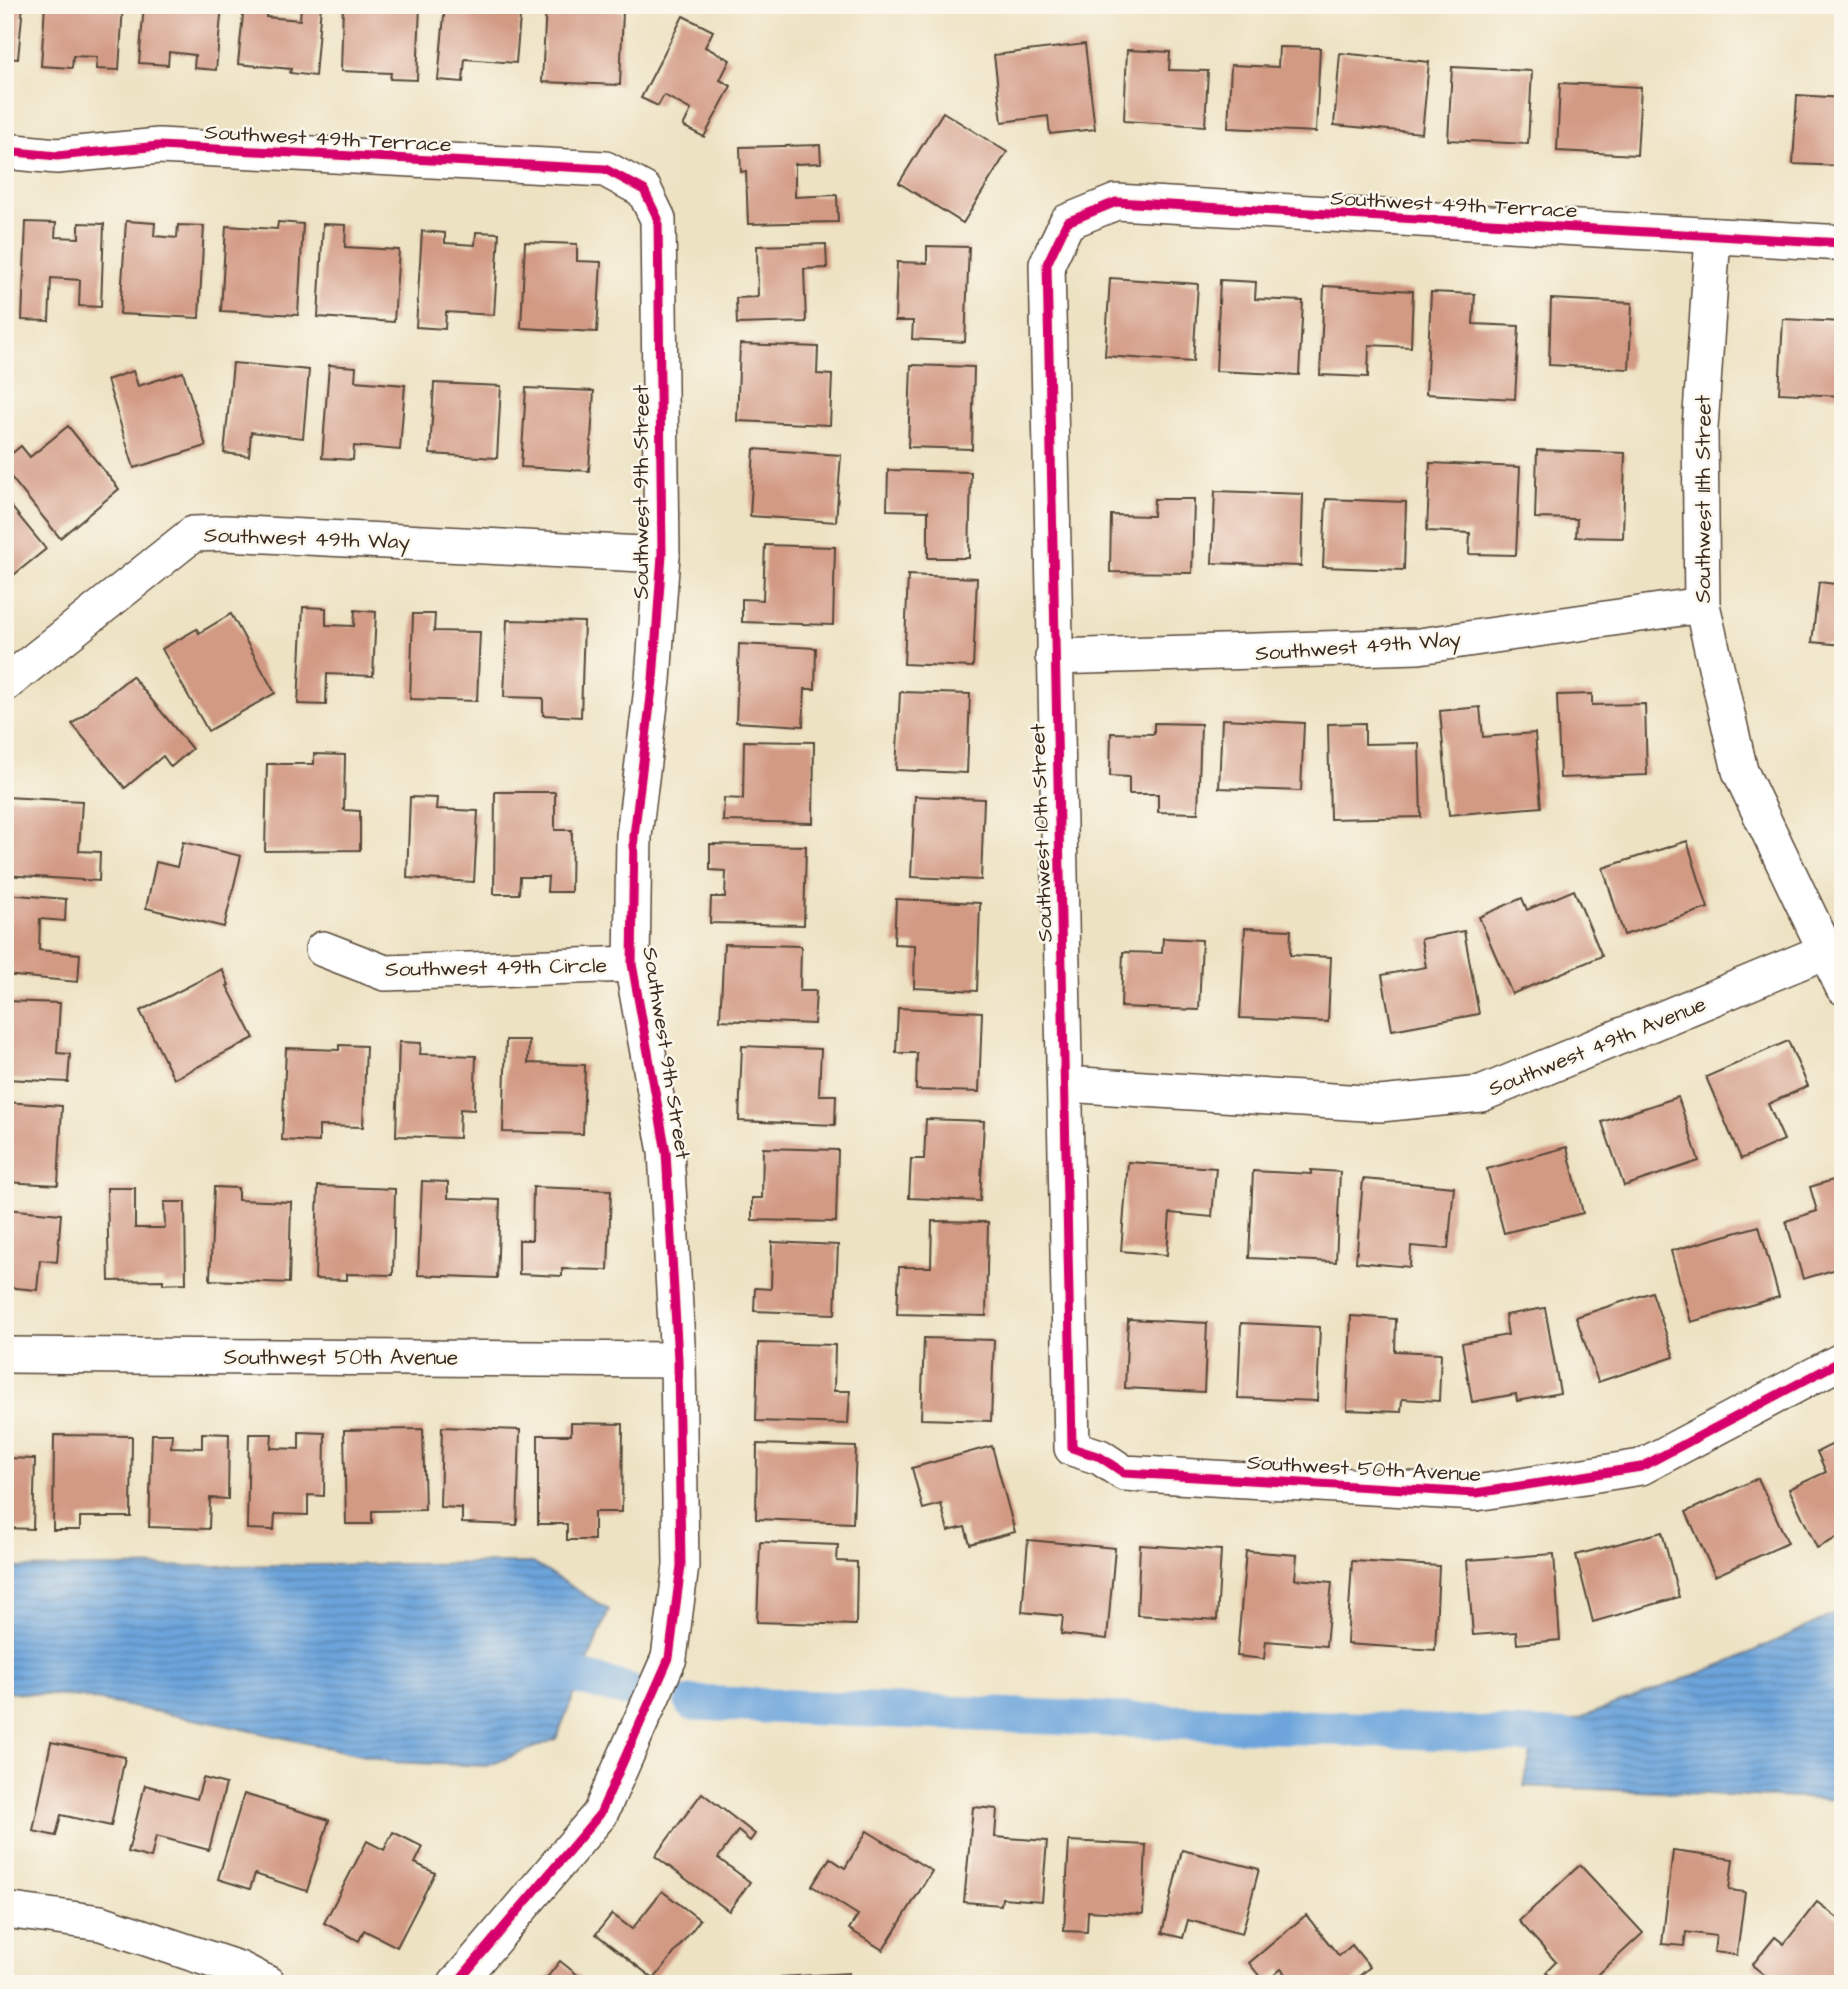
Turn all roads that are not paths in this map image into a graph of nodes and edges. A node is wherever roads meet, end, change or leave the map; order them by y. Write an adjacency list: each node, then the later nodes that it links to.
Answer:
1 (5, 151): 2 (street, Southwest 49th Terrace)
2 (644, 190): 6 (street, Southwest 9th Street)
3 (1067, 222): 4 (street, Southwest 49th Terrace); 8 (street, Southwest 10th Street)
4 (1713, 236): 5 (street, Southwest 49th Terrace); 7 (street, Southwest 11th Street)
5 (1843, 243)
6 (662, 555): 9 (street, Southwest 49th Way); 12 (street, Southwest 9th Street)
7 (1702, 605): 8 (street, Southwest 49th Way); 11 (street, Southwest 11th Street)
8 (1053, 657): 14 (street, Southwest 10th Street)
9 (5, 684)
10 (323, 949): 12 (street, Southwest 49th Circle)
11 (1826, 951): 13 (street, Southwest 11th Street); 14 (street, Southwest 49th Avenue)
12 (632, 964): 16 (street, Southwest 9th Street)
13 (1843, 987)
14 (1065, 1084): 18 (street, Southwest 10th Street)
15 (5, 1355): 16 (street, Southwest 50th Avenue)
16 (678, 1360): 21 (street, Southwest 9th Street)
17 (1843, 1360): 18 (street, Southwest 50th Avenue)
18 (1072, 1448)
19 (5, 1910): 20 (street)
20 (268, 1984)
21 (456, 1984)

